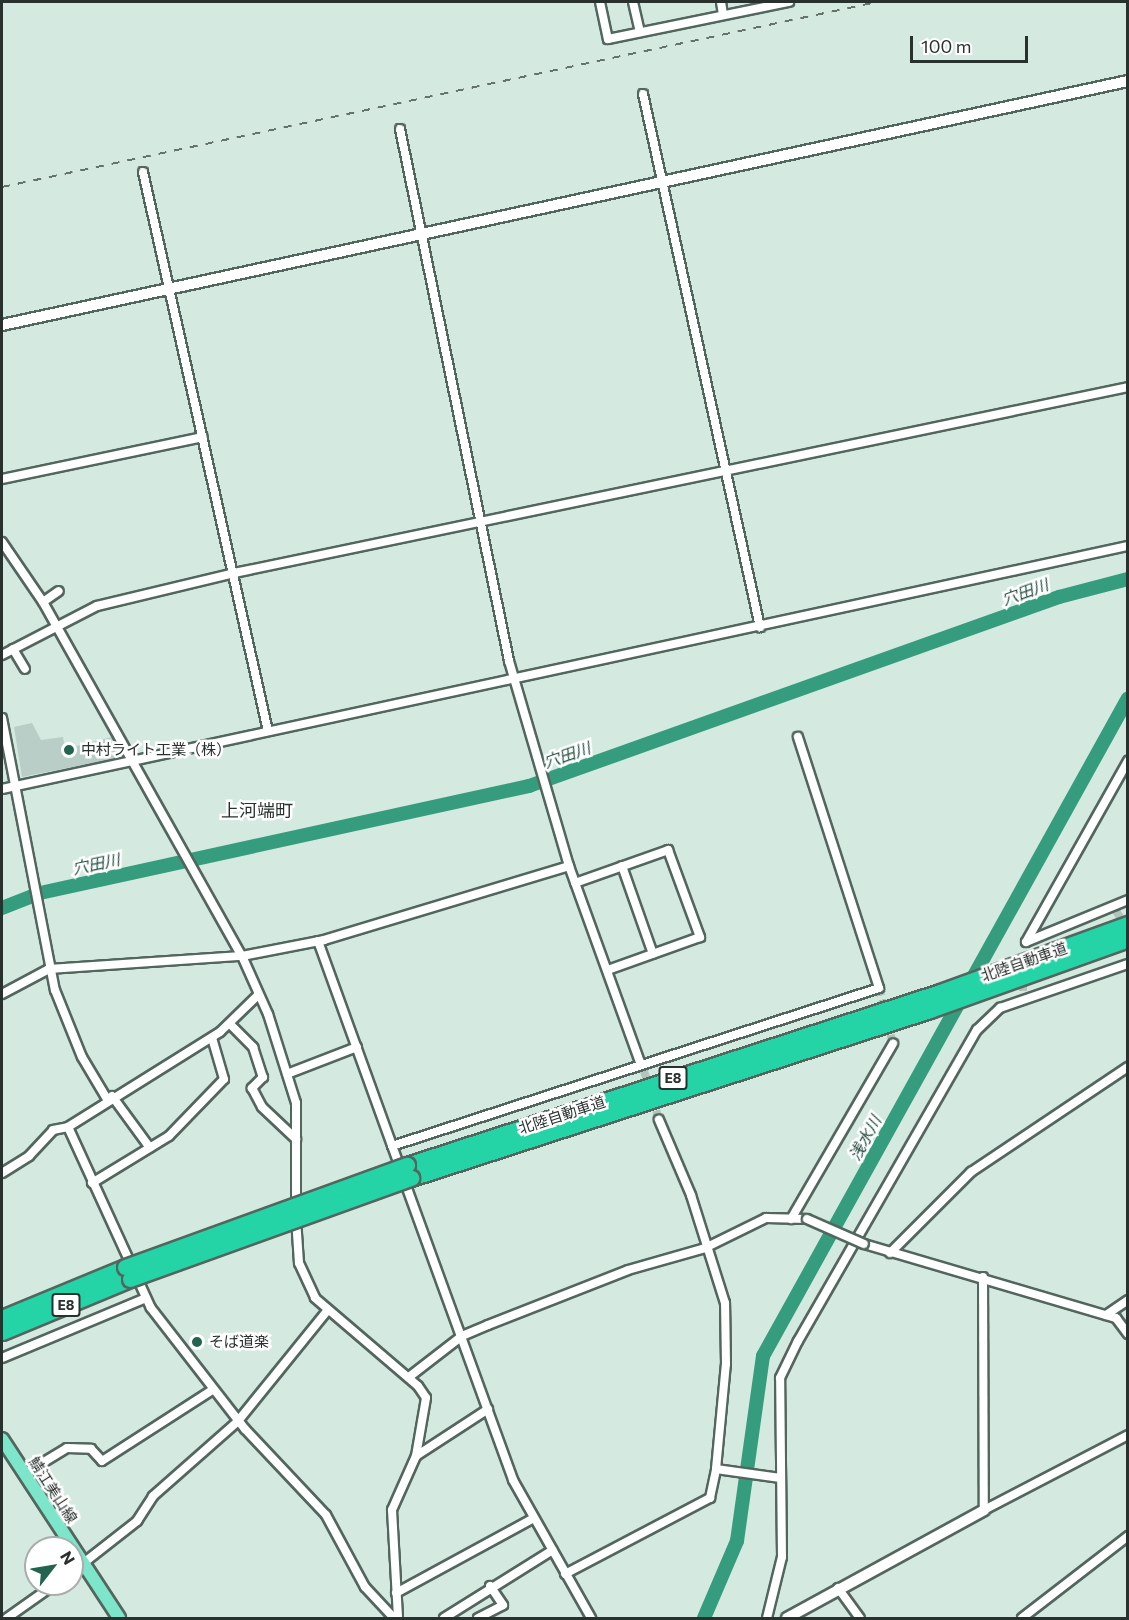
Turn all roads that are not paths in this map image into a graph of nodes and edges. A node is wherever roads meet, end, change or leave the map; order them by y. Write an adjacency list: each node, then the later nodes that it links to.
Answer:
1 (600, 2): 6 (street)
2 (633, 2): 6 (street)
3 (720, 2): 5 (street)
4 (789, 2): 5 (street)
5 (723, 15): 6 (street)
6 (640, 32)
7 (1128, 81): 11 (street)
8 (643, 94): 11 (street)
9 (400, 129): 12 (street)
10 (143, 172): 13 (street)
11 (663, 184): 12 (street); 17 (street)
12 (422, 234): 13 (street); 19 (street)
13 (168, 290): 14 (street); 16 (street)
14 (2, 325)
15 (1128, 387): 17 (street)
16 (203, 436): 18 (street); 22 (street)
17 (724, 470): 19 (street); 25 (street)
18 (2, 479)
19 (480, 521): 22 (street); 30 (street)
20 (2, 542): 24 (street)
21 (1128, 546): 25 (street)
22 (234, 573): 26 (street); 32 (street)
23 (59, 591): 24 (street)
24 (43, 602): 26 (street)
25 (760, 627): 30 (street)
26 (57, 628): 27 (street); 34 (street)
27 (14, 649): 28 (street); 29 (street)
28 (2, 655)
29 (25, 669)
30 (515, 680): 32 (street); 38 (street)
31 (2, 718): 36 (street)
32 (268, 731): 34 (street)
33 (798, 737): 57 (street)
34 (129, 759): 36 (street); 46 (street)
35 (1128, 761): 41 (street)
36 (16, 785): 37 (street); 48 (street)
37 (2, 789)
38 (569, 866): 40 (street); 44 (street)
39 (622, 866): 40 (street); 45 (street); 45 (street)
40 (575, 883): 49 (street)
41 (1128, 900)
42 (1128, 924): 66 (highway, 北陸自動車道 / E8)
43 (1128, 939): 66 (highway, 北陸自動車道 / E8)
44 (318, 941): 46 (street); 55 (street)
45 (653, 954): 49 (street)
46 (242, 956): 48 (street); 51 (street)
47 (1128, 964): 92 (street)
48 (49, 969): 50 (street); 60 (street)
49 (608, 970): 57 (street)
50 (2, 994)
51 (258, 995): 52 (street); 59 (street)
52 (230, 1024): 53 (street); 63 (street)
53 (212, 1038): 60 (street); 65 (street)
54 (893, 1044): 69 (street)
55 (357, 1047): 59 (street); 64 (street)
56 (638, 1052): 57 (street)
57 (640, 1062): 64 (street)
58 (1128, 1067): 71 (street)
59 (287, 1074): 63 (street)
60 (110, 1098): 62 (street); 65 (street)
61 (659, 1120): 70 (street)
62 (68, 1127): 67 (street); 68 (street)
63 (296, 1139): 76 (street)
64 (392, 1146): 81 (street)
65 (150, 1148): 68 (street)
66 (409, 1171): 72 (highway, 北陸自動車道 / E8, bridge)
67 (2, 1173)
68 (92, 1183): 74 (street)
69 (791, 1219): 70 (street); 71 (street, bridge)
70 (705, 1248): 81 (street); 90 (street)
71 (890, 1253): 73 (street)
72 (128, 1273): 78 (highway, 北陸自動車道 / E8); 79 (highway, 北陸自動車道 / E8)
73 (982, 1277): 77 (street); 93 (street)
74 (146, 1298): 82 (street); 84 (street)
75 (1128, 1300): 77 (street)
76 (327, 1311): 83 (street); 86 (street)
77 (1106, 1315): 80 (street)
78 (2, 1316)
79 (2, 1332)
80 (1128, 1334)
81 (462, 1336): 83 (street); 85 (street)
82 (2, 1358)
83 (409, 1377): 89 (street)
84 (212, 1390): 86 (street); 91 (street)
85 (488, 1409): 89 (street); 94 (street)
86 (238, 1421): 98 (street); 107 (street)
87 (1128, 1435): 93 (street)
88 (2, 1439): 91 (main road, 鯖江美山線)
89 (416, 1456): 103 (street)
90 (720, 1469): 92 (street); 100 (street)
91 (24, 1474): 95 (main road, 鯖江美山線)
92 (780, 1478): 111 (street)
93 (984, 1510): 102 (street)
94 (534, 1518): 97 (street); 103 (street)
95 (64, 1536)
96 (1128, 1536): 114 (street)
97 (553, 1550): 100 (street); 101 (street)
98 (84, 1561)
99 (84, 1566): 106 (main road, 鯖江美山線)
100 (565, 1574): 110 (street)
101 (490, 1586): 108 (street); 109 (street)
102 (838, 1588): 112 (street); 113 (street)
103 (396, 1593): 107 (street)
104 (38, 1596): 105 (street)
105 (7, 1618)
106 (119, 1618)
107 (396, 1618)
108 (444, 1618)
109 (478, 1618)
110 (591, 1618)
111 (767, 1618)
112 (789, 1618)
113 (860, 1618)
114 (1022, 1618)

